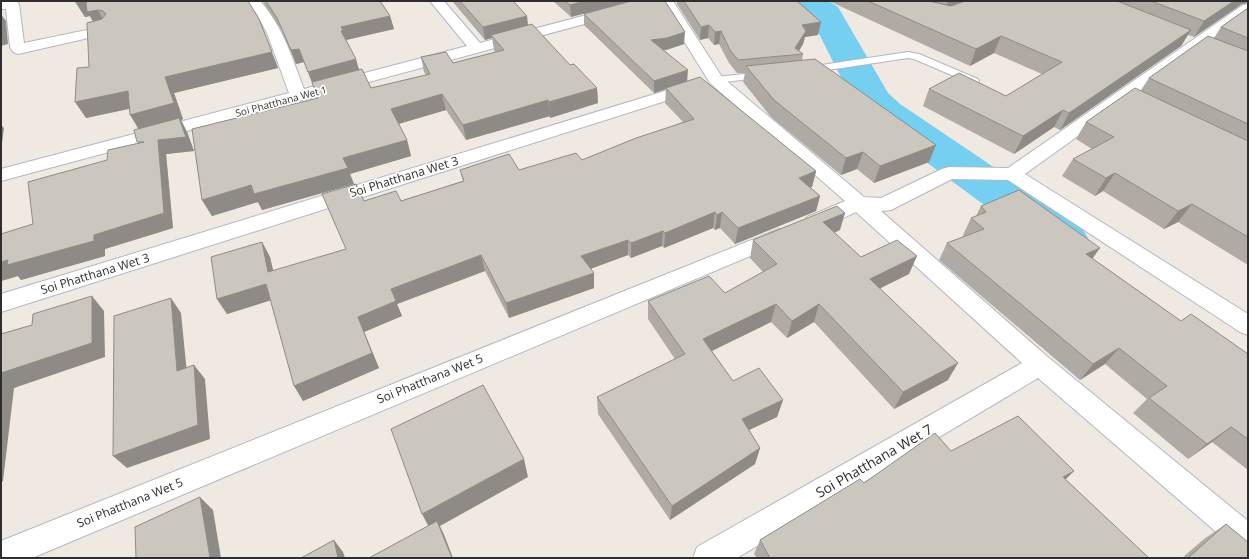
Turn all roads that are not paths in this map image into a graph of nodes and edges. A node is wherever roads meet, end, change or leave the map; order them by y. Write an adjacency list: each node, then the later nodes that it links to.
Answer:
1 (253, 1): 15 (street)
2 (437, 1): 8 (street)
3 (666, 1): 13 (street)
4 (1, 5): 9 (street)
5 (630, 7): 8 (street, Soi Phatthana Wet 1)
6 (1248, 8): 16 (street)
7 (106, 30): 9 (street)
8 (476, 48): 15 (street, Soi Phatthana Wet 1)
9 (18, 49): 10 (street)
10 (1, 53)
11 (799, 71): 14 (lane)
12 (777, 74): 13 (lane)
13 (716, 80): 18 (street); 19 (street, Soi Phatthana Wet 3)
14 (983, 84)
15 (298, 96): 17 (street, Soi Phatthana Wet 1)
16 (1012, 174): 18 (street); 20 (street)
17 (1, 175)
18 (859, 203): 21 (street); 23 (street, Soi Phatthana Wet 5)
19 (1, 303)
20 (1248, 326)
21 (1040, 365): 22 (street); 24 (street, Soi Phatthana Wet 7)
22 (1248, 540)
23 (1, 556)
24 (708, 558)

